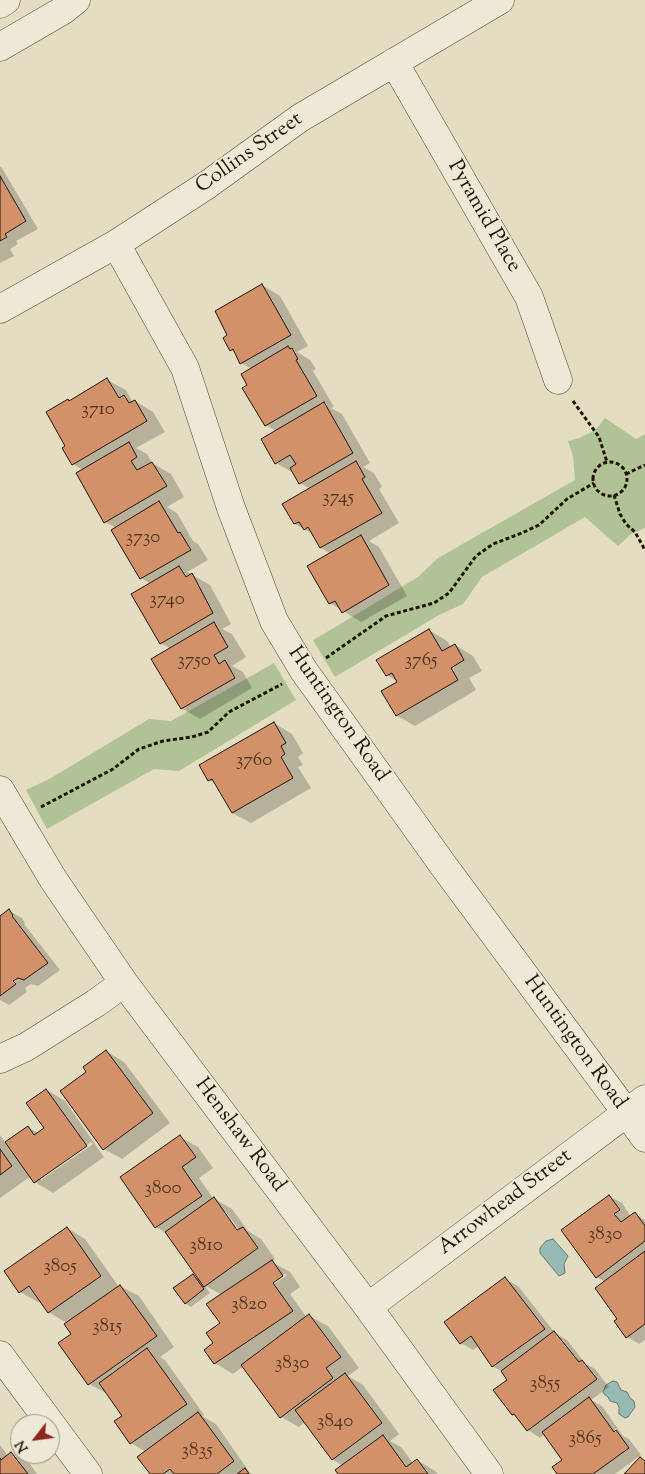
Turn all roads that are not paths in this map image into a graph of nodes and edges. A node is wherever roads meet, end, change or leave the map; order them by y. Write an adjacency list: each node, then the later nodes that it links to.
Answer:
1 (6, 0): 4 (street)
2 (76, 0): 5 (street)
3 (500, 0): 6 (street, Collins Street)
4 (0, 4)
5 (0, 47)
6 (394, 62): 7 (street, Collins Street); 9 (street, Pyramid Place)
7 (116, 244): 8 (street, Collins Street); 13 (street, Huntington Road)
8 (0, 309)
9 (558, 380)
10 (0, 790): 11 (street, Henshaw Road)
11 (124, 983): 12 (street); 15 (street, Henshaw Road)
12 (0, 1059)
13 (635, 1106): 14 (street, Huntington Road); 15 (street, Arrowhead Street)
14 (645, 1138)
15 (368, 1307): 18 (street, Henshaw Road)
16 (0, 1354): 17 (street)
17 (88, 1474)
18 (489, 1474)

